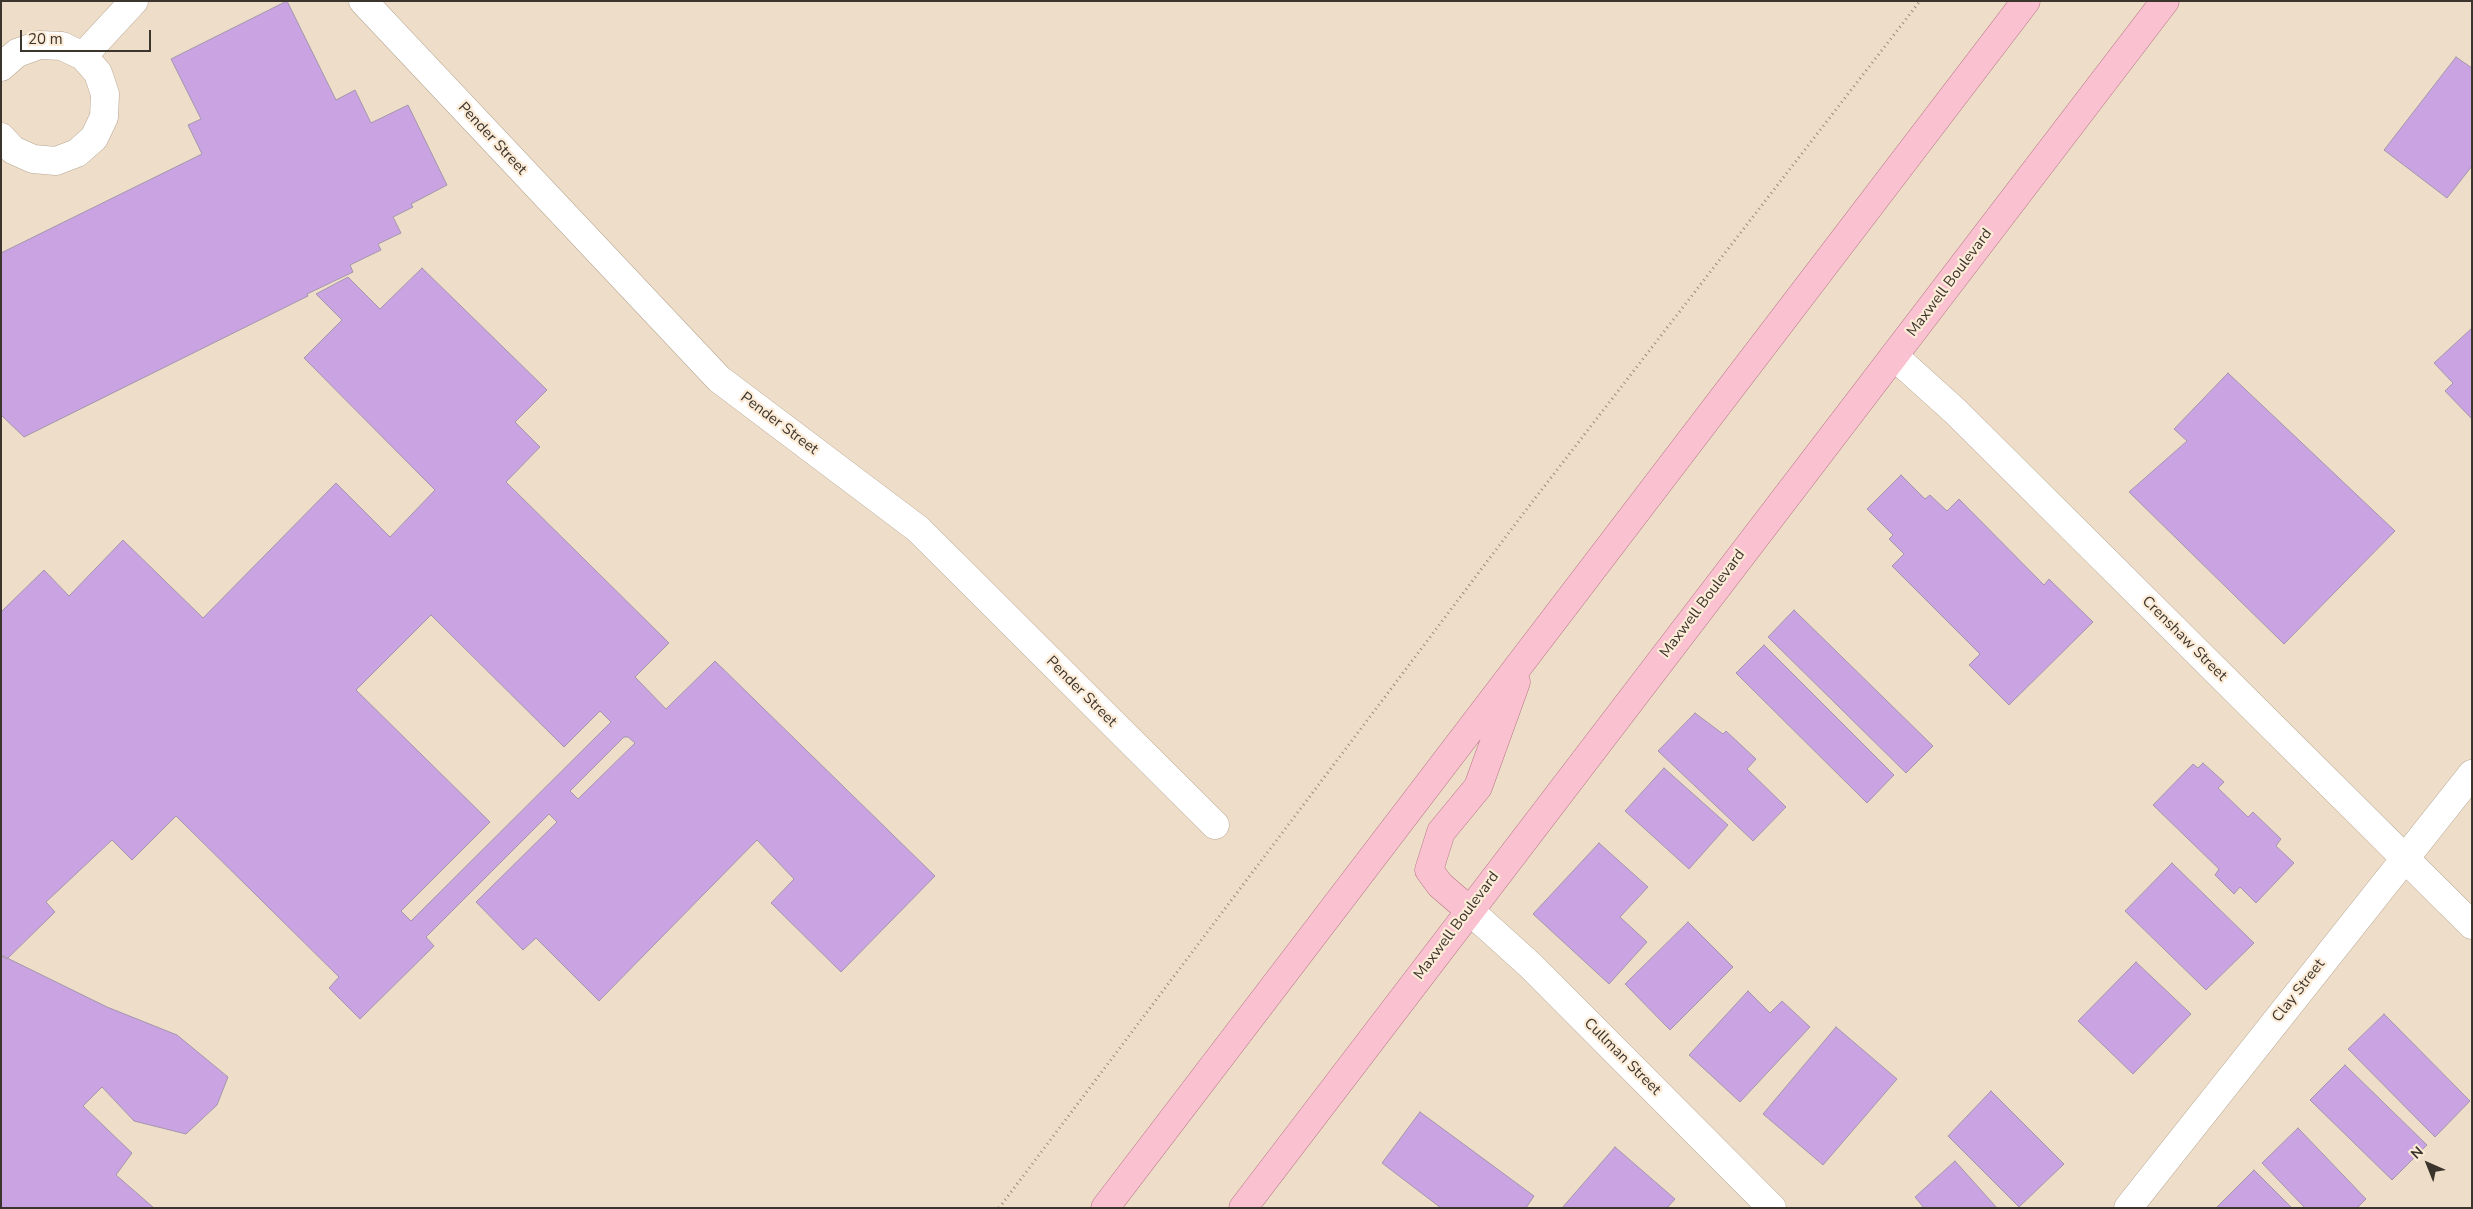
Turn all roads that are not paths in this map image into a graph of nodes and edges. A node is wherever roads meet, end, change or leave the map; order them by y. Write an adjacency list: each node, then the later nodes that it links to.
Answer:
1 (134, 1): 5 (street)
2 (363, 1): 11 (street, Pender Street)
3 (2026, 1): 9 (main road)
4 (2165, 1): 8 (main road, Maxwell Boulevard)
5 (83, 56): 6 (street); 7 (street)
6 (1, 67)
7 (1, 137)
8 (1894, 356): 12 (street, Crenshaw Street); 13 (main road, Maxwell Boulevard)
9 (1525, 657): 13 (main road); 15 (main road)
10 (2472, 774): 12 (street, Clay Street)
11 (1215, 825)
12 (2404, 858): 14 (street, Crenshaw Street); 18 (street, Clay Street)
13 (1469, 910): 16 (main road, Maxwell Boulevard); 17 (street, Cullman Street)
14 (2472, 926)
15 (1105, 1208)
16 (1243, 1208)
17 (1772, 1208)
18 (2128, 1208)

